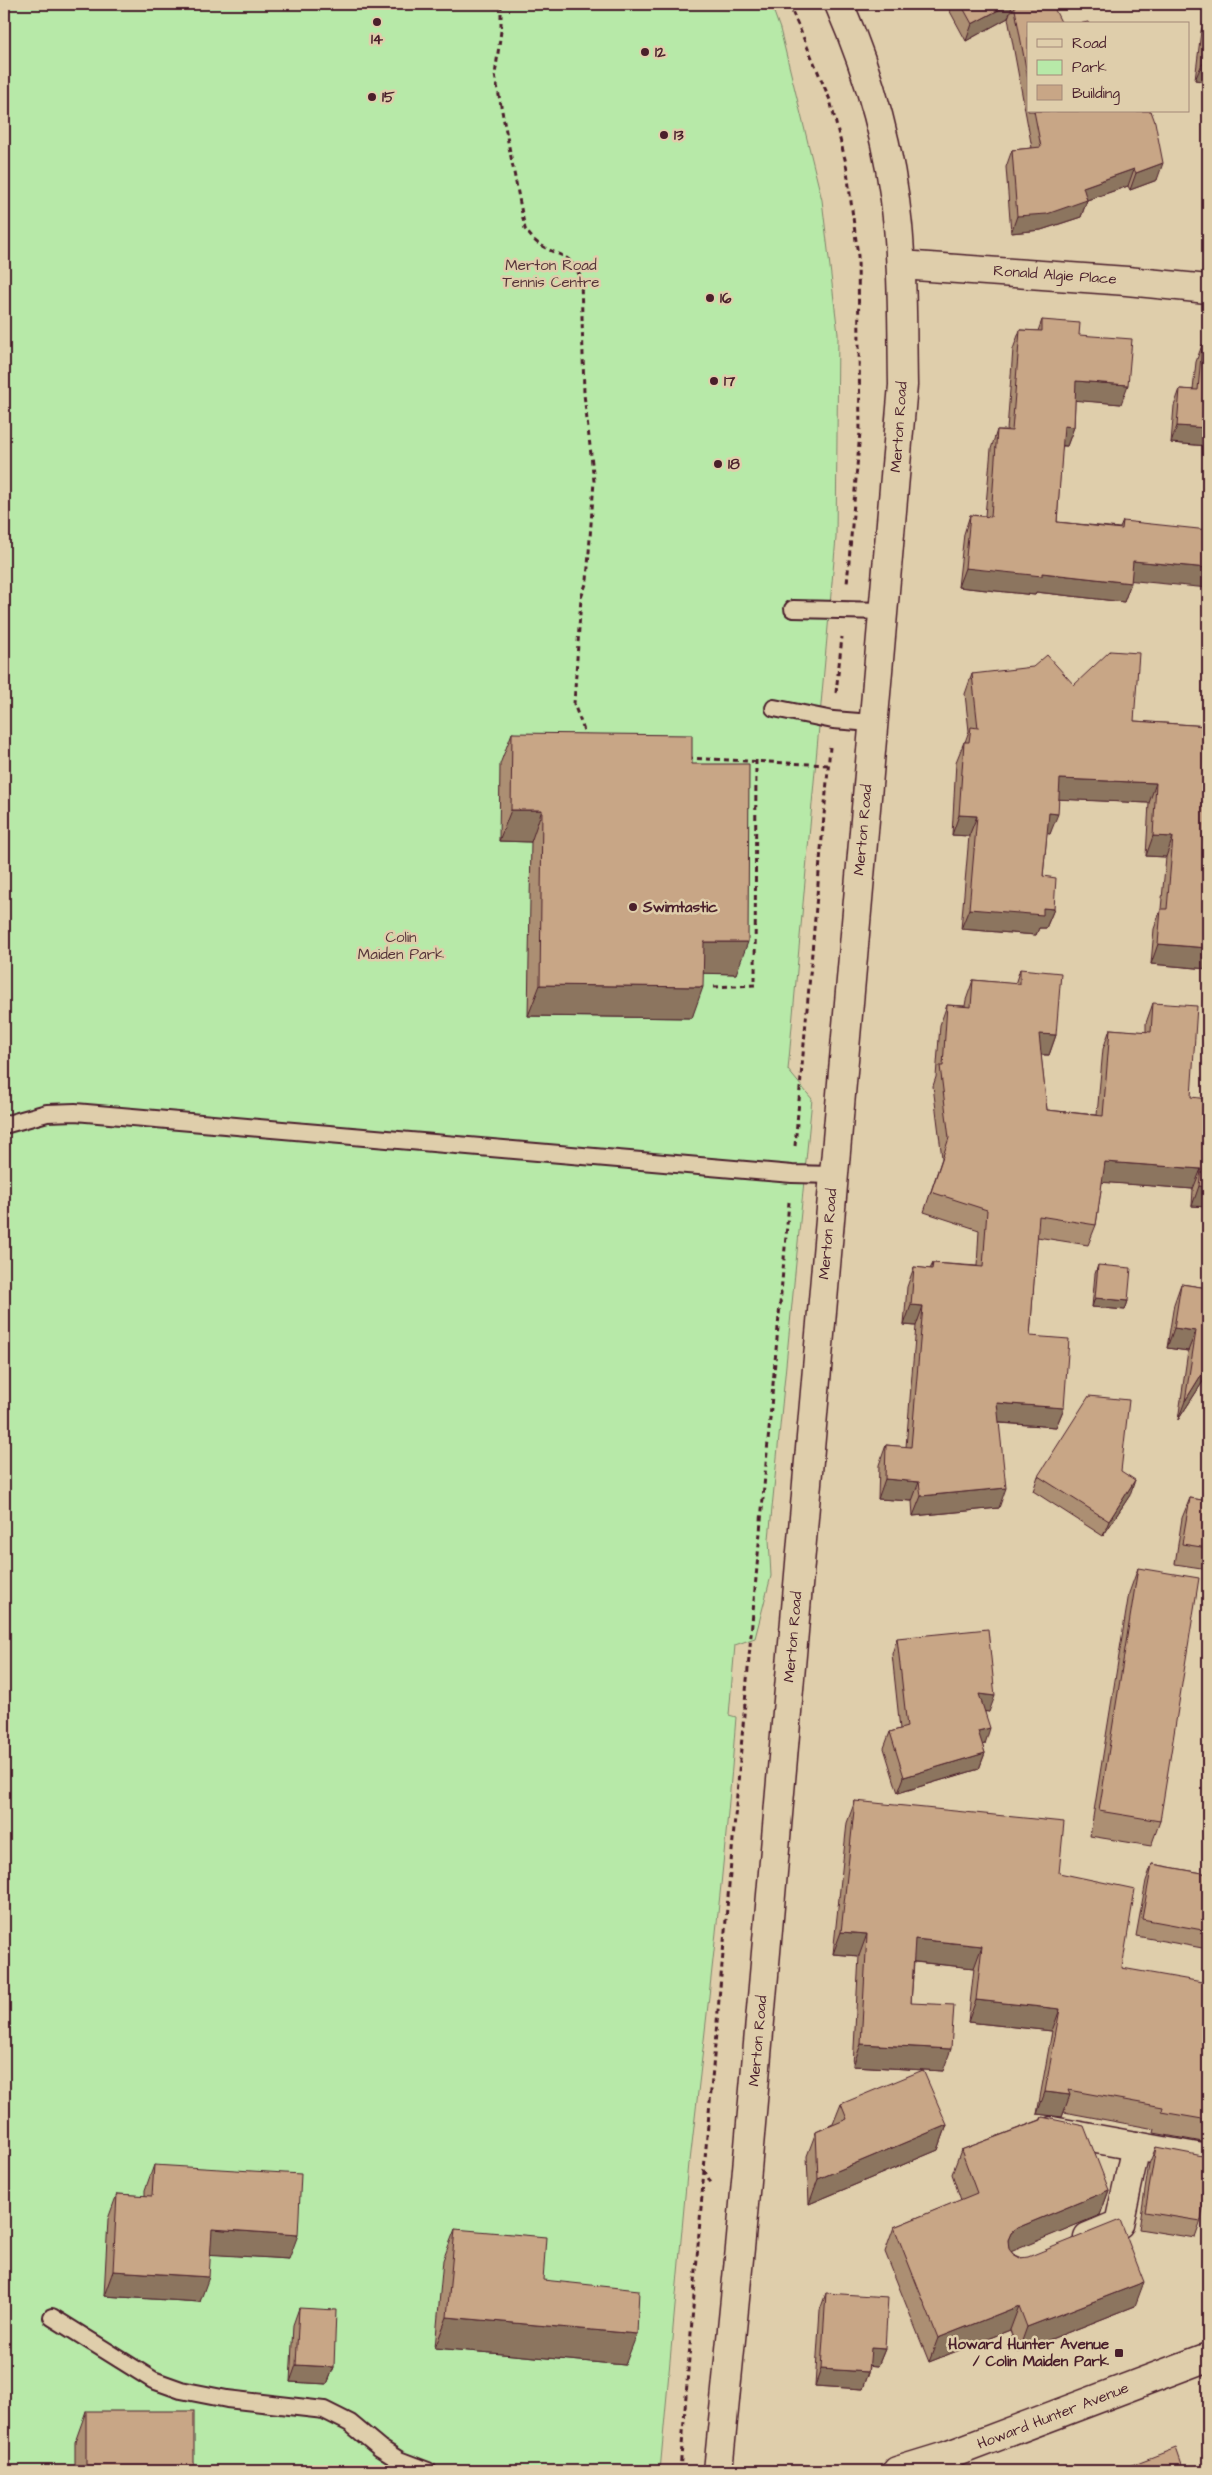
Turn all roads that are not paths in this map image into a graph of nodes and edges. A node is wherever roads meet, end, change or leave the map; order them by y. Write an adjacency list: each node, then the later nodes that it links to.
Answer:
1 (839, 4): 2 (main road, Merton Road)
2 (901, 265): 3 (main road, Ronald Algie Place); 5 (main road, Merton Road)
3 (1208, 289)
4 (793, 609): 5 (lane)
5 (885, 611): 7 (main road, Merton Road)
6 (774, 708): 7 (lane)
7 (872, 723): 9 (main road, Merton Road)
8 (4, 1125): 9 (lane)
9 (833, 1175): 17 (main road, Merton Road)
10 (1042, 2129): 11 (main road)
11 (1136, 2146): 12 (main road); 13 (main road)
12 (1208, 2159)
13 (1066, 2246)
14 (52, 2317): 16 (lane)
15 (1208, 2357): 18 (main road, Howard Hunter Avenue)
16 (428, 2471)
17 (718, 2471)
18 (897, 2471)

